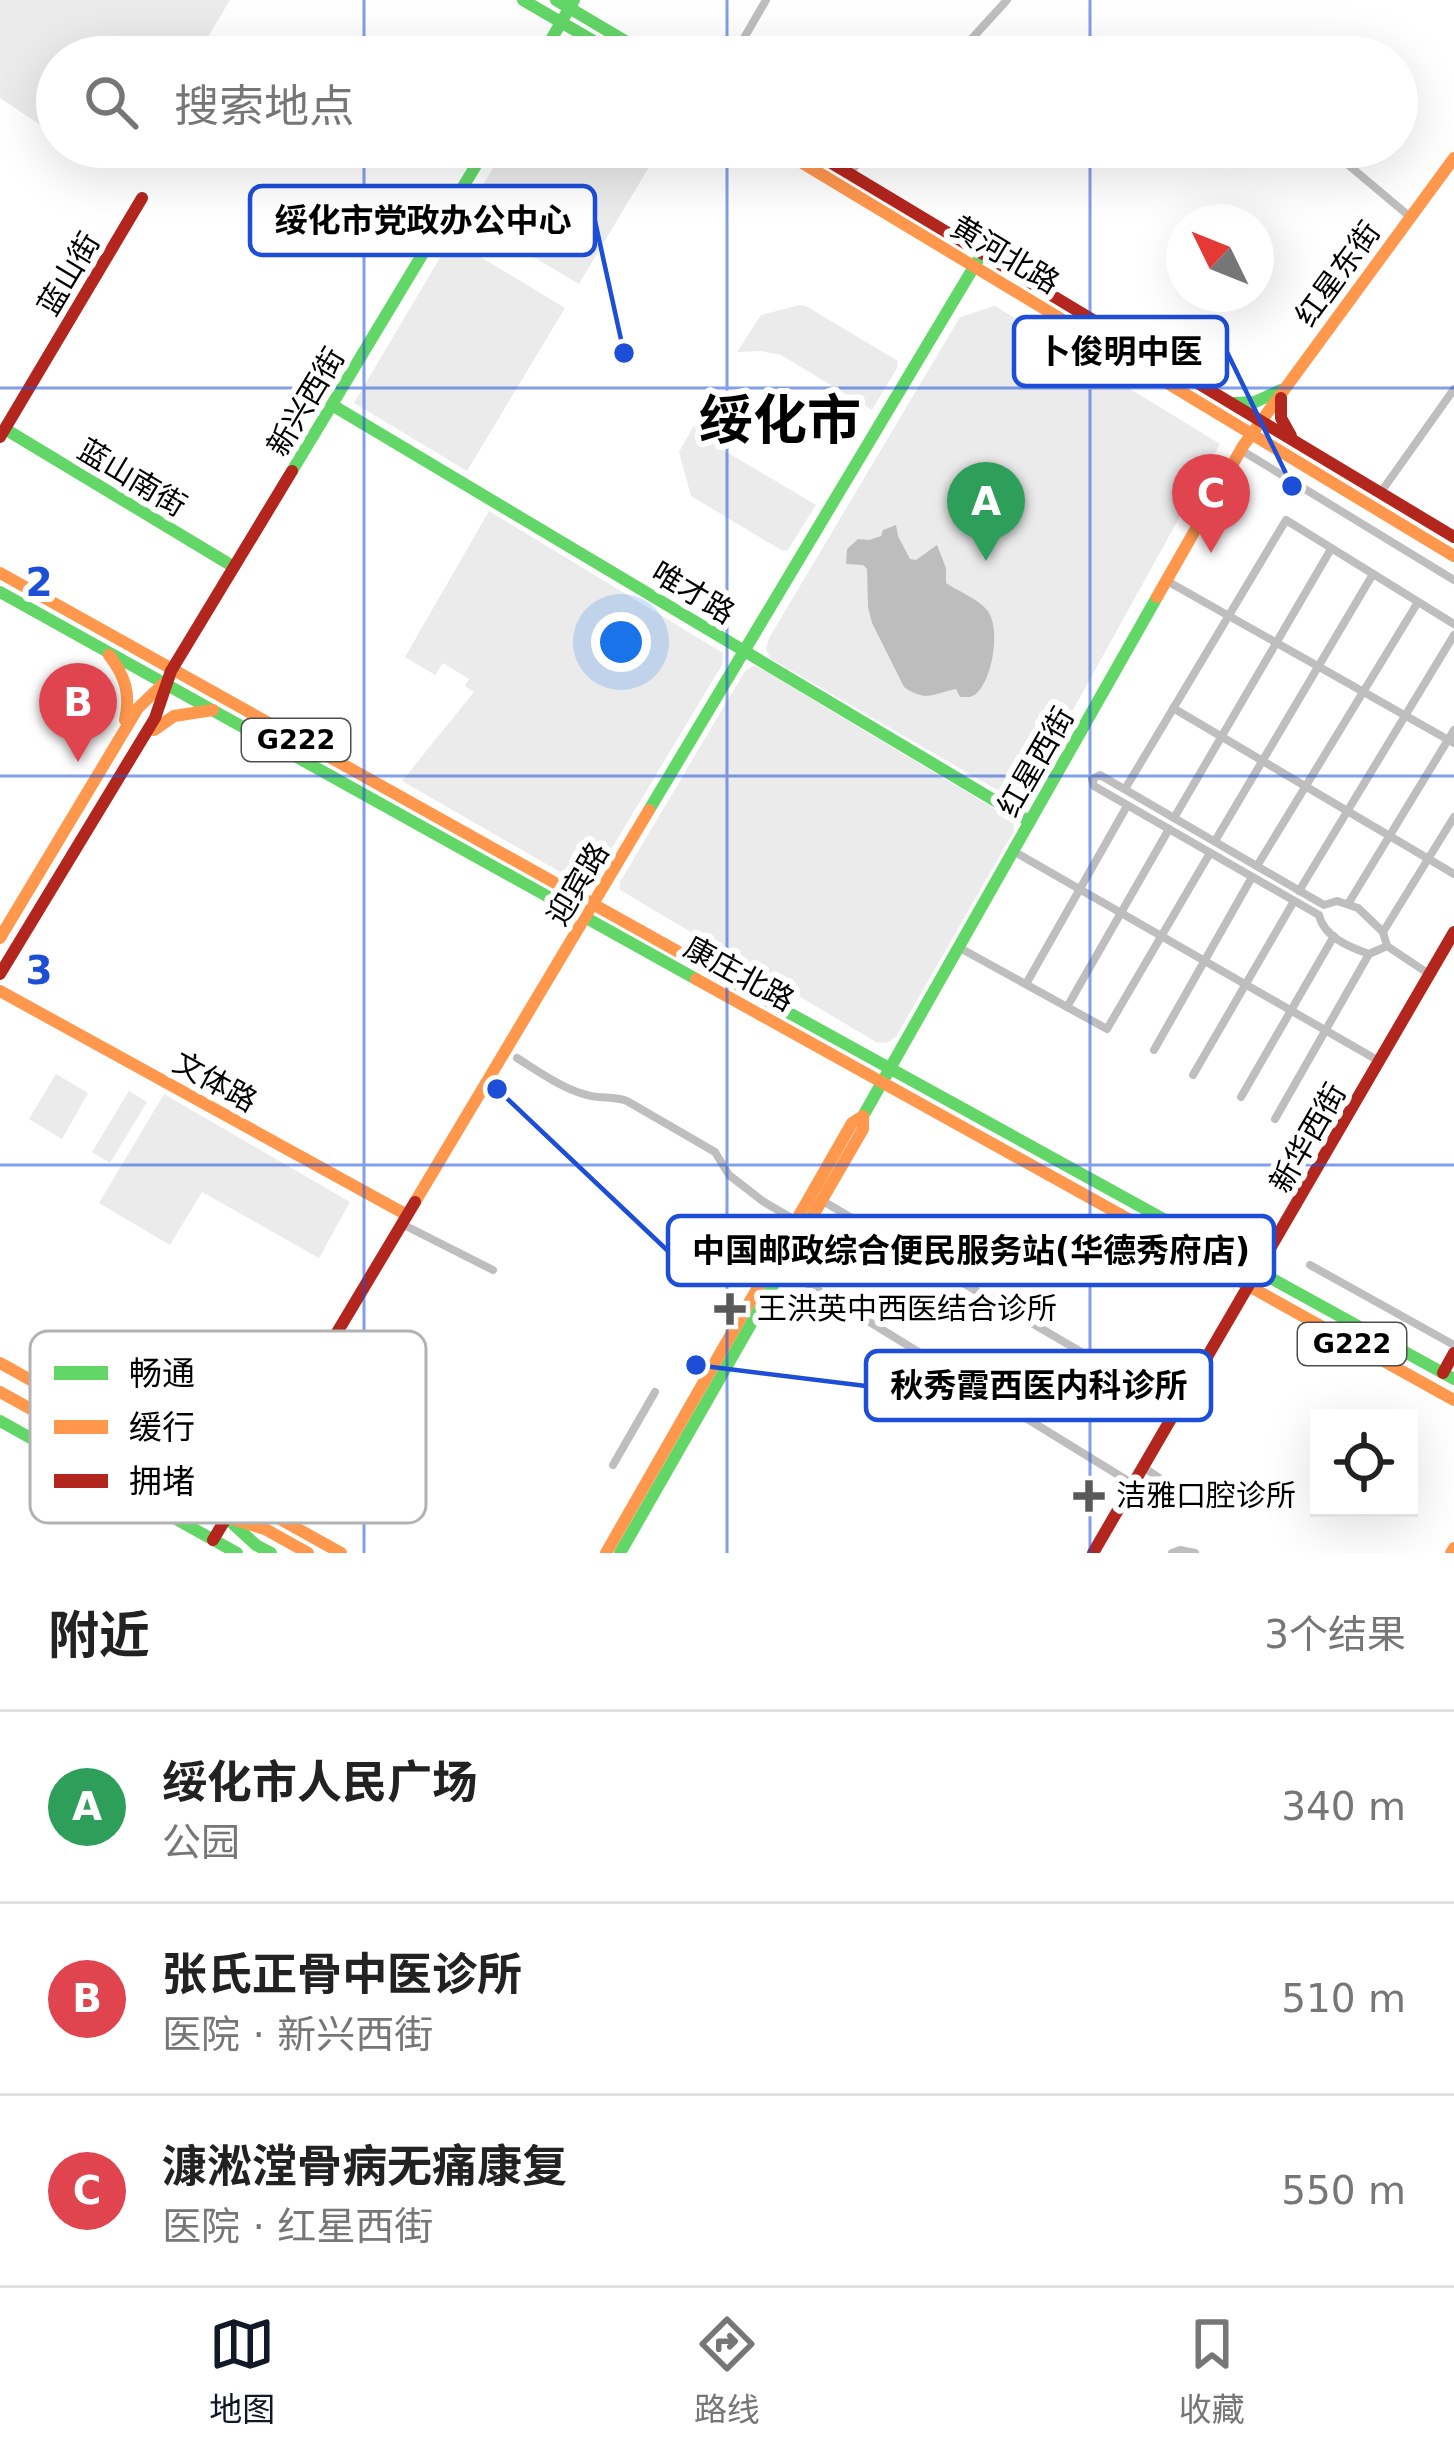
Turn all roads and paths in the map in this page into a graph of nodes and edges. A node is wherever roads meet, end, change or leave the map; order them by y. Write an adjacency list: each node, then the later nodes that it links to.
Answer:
1 (523, 0): 6 (main road)
2 (556, 0): 5 (main road)
3 (766, 0): 10 (street)
4 (1007, 0): 11 (street)
5 (572, 4): 6 (main road); 9 (main road)
6 (561, 22): 7 (main road); 8 (main road)
7 (553, 36)
8 (585, 36)
9 (620, 36)
10 (746, 36)
11 (974, 36)
12 (1454, 158): 20 (main road, 红星东街)
13 (474, 168): 25 (main road, 新兴西街)
14 (814, 168): 21 (main road, 黄河北路)
15 (841, 168): 18 (main road, 黄河北路)
16 (854, 168): 18 (street)
17 (1352, 168): 20 (street)
18 (849, 173): 21 (main road, 黄河北路)
19 (142, 198): 27 (main road, 蓝山街)
20 (1409, 216): 22 (main road, 红星东街)
21 (979, 259): 24 (main road, 黄河北路); 28 (main road, 黄河北路); 47 (main road, 迎宾路)
22 (1288, 384): 24 (main road); 26 (main road, 红星东街); 29 (main road)
23 (1454, 389): 31 (street)
24 (1233, 403): 26 (main road, 黄河北路)
25 (332, 405): 35 (main road, 新兴西街); 47 (main road, 唯才路)
26 (1262, 421): 28 (main road, 红星东街); 29 (main road, 黄河北路)
27 (2, 433): 35 (main road, 蓝山南街)
28 (1252, 433): 30 (main road, 红星西街); 34 (main road, 黄河北路)
29 (1296, 441): 31 (main road, 黄河北路)
30 (1241, 450): 38 (main road, 红星西街); 39 (street)
31 (1381, 492): 32 (main road, 黄河北路)
32 (1454, 537)
33 (1331, 548): 37 (street); 42 (street); 45 (street)
34 (1454, 556)
35 (234, 567): 49 (main road, 新兴西街)
36 (0, 573): 49 (main road, 康庄北路 / G222)
37 (1373, 574): 41 (street); 48 (street)
38 (1167, 580): 42 (street); 66 (main road, 红星西街)
39 (1454, 580)
40 (0, 592): 46 (main road, 康庄北路 / G222)
41 (1418, 602): 43 (street); 50 (street)
42 (1229, 616): 45 (street); 51 (street)
43 (1454, 624)
44 (1454, 634): 53 (street)
45 (1277, 643): 48 (street); 55 (street)
46 (103, 649): 49 (main road, 康庄北路 / G222); 58 (main road)
47 (745, 652): 66 (main road, 唯才路); 82 (main road, 迎宾路)
48 (1318, 666): 50 (street); 57 (street)
49 (168, 676): 52 (main road, 康庄北路 / G222); 58 (main road, 新兴西街); 59 (main road, 新兴西街); 82 (main road, 康庄北路 / G222)
50 (1363, 692): 53 (street); 60 (street)
51 (1173, 708): 55 (street); 61 (street)
52 (217, 710): 59 (main road); 82 (main road, 康庄北路 / G222)
53 (1405, 716): 56 (street); 63 (street)
54 (1454, 730): 56 (street)
55 (1222, 737): 57 (street); 65 (street)
56 (1451, 741): 68 (street)
57 (1263, 761): 60 (street); 69 (street)
58 (98, 777): 74 (main road, 新兴西街)
59 (113, 786): 77 (main road, 新兴西街)
60 (1305, 788): 63 (street); 73 (street)
61 (1125, 789): 62 (street); 65 (street)
62 (1127, 806): 67 (street); 78 (street)
63 (1348, 811): 68 (street); 79 (street)
64 (1454, 817): 72 (street)
65 (1174, 818): 69 (street)
66 (1029, 821): 70 (main road, 红星西街)
67 (1169, 829): 71 (street); 83 (street)
68 (1390, 836): 72 (street); 81 (street)
69 (1215, 842): 73 (street)
70 (1013, 850): 78 (street); 90 (main road, 红星西街)
71 (1210, 853): 76 (street); 86 (street)
72 (1429, 858): 75 (street); 84 (street)
73 (1257, 866): 79 (street)
74 (41, 869): 77 (main road); 88 (main road, 新兴西街)
75 (1454, 874)
76 (1252, 877): 80 (street); 92 (street)
77 (57, 878): 93 (main road, 新兴西街)
78 (1080, 888): 83 (street); 95 (street)
79 (1299, 891): 81 (street)
80 (1294, 901): 87 (street); 96 (street)
81 (1348, 904): 84 (street)
82 (590, 911): 104 (main road, 康庄北路 / G222); 106 (main road, 康庄北路 / G222); 111 (main road, 迎宾路)
83 (1121, 912): 86 (street); 98 (street)
84 (1383, 932): 89 (street)
85 (1454, 932): 94 (main road, 新华西街)
86 (1161, 935): 92 (street); 98 (street)
87 (1334, 936): 91 (street); 99 (street)
88 (0, 938)
89 (1387, 946): 91 (street); 94 (street)
90 (960, 948): 95 (street); 104 (main road, 红星西街)
91 (1369, 954): 100 (street)
92 (1205, 960): 96 (street); 101 (street)
93 (0, 974)
94 (1429, 974): 103 (main road, 新华西街)
95 (1026, 984): 98 (street)
96 (1246, 984): 99 (street); 105 (street)
97 (2, 996): 111 (main road, 文体路)
98 (1067, 1007)
99 (1291, 1010): 100 (street); 107 (street)
100 (1325, 1030): 103 (street); 109 (street)
101 (1154, 1050)
102 (517, 1058): 112 (street)
103 (1379, 1061): 116 (main road, 新华西街)
104 (892, 1068): 106 (main road, 红星西街); 116 (main road, 康庄北路 / G222)
105 (1193, 1075)
106 (883, 1082): 108 (main road, 红星西街); 117 (main road, 康庄北路 / G222)
107 (1241, 1097)
108 (863, 1116): 110 (main road, 红星西街); 112 (main road, 红星西街)
109 (1275, 1118)
110 (821, 1200): 113 (main road, 红星西街); 126 (street)
111 (405, 1219): 115 (street); 118 (main road, 迎宾路)
112 (795, 1220): 113 (main road, 红星西街)
113 (777, 1265): 128 (main road, 红星西街); 133 (street)
114 (1310, 1265): 119 (street)
115 (493, 1270)
116 (1259, 1272): 117 (main road, 新华西街); 121 (main road, 康庄北路 / G222)
117 (1249, 1288): 125 (main road, 康庄北路 / G222); 126 (main road, 新华西街)
118 (337, 1331)
119 (1454, 1349): 121 (main road)
120 (0, 1363): 122 (main road)
121 (1448, 1376)
122 (30, 1380)
123 (0, 1392): 127 (main road)
124 (655, 1392): 131 (street)
125 (1454, 1400)
126 (1177, 1408): 132 (main road, 新华西街)
127 (30, 1409)
128 (689, 1417): 145 (main road, 红星西街); 146 (main road, 红星西街)
129 (0, 1421): 130 (main road)
130 (30, 1438)
131 (613, 1466)
132 (1143, 1467): 133 (main road, 新华西街); 134 (street)
133 (1132, 1484): 147 (main road, 新华西街)
134 (1182, 1493)
135 (183, 1523): 140 (main road)
136 (223, 1523): 140 (main road, 迎宾路)
137 (232, 1523): 142 (main road)
138 (246, 1523): 143 (main road)
139 (287, 1523): 144 (main road)
140 (213, 1540): 141 (main road)
141 (237, 1553)
142 (271, 1553)
143 (308, 1553)
144 (341, 1553)
145 (606, 1553)
146 (620, 1553)
147 (1094, 1553)
148 (1172, 1553): 149 (street)
149 (1195, 1553)

